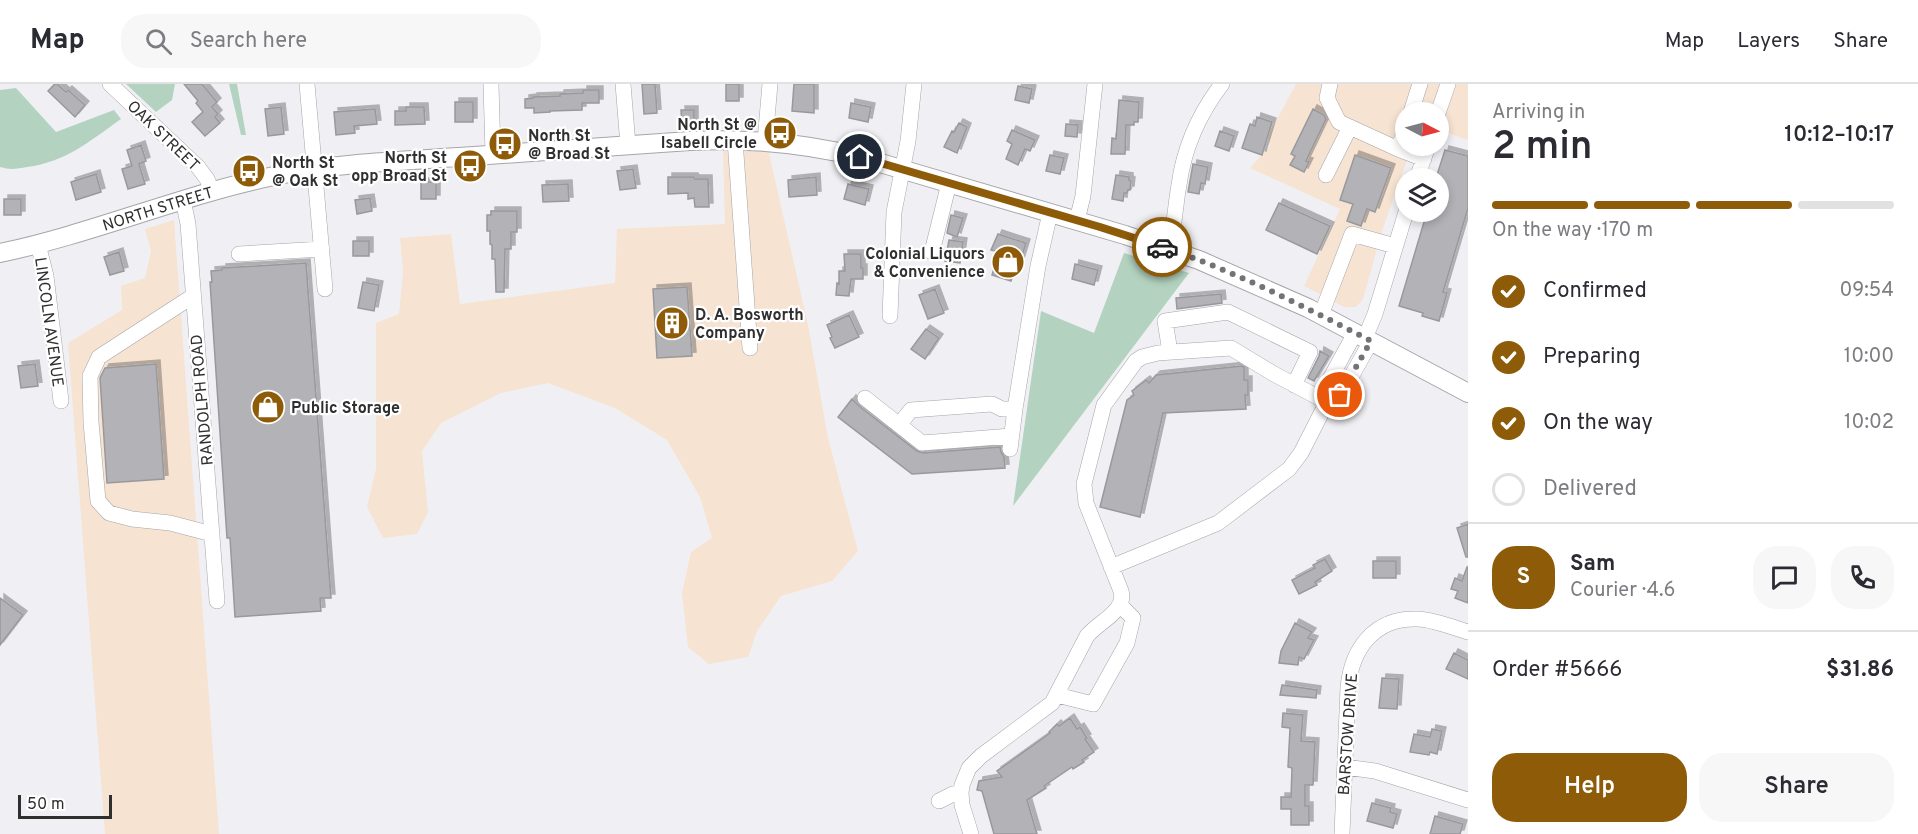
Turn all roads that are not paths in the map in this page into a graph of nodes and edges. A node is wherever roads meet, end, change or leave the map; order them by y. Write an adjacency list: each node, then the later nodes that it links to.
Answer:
1 (110, 84): 24 (street, OAK STREET)
2 (307, 84): 20 (street)
3 (490, 84): 19 (street)
4 (623, 84): 17 (street)
5 (770, 84): 16 (street)
6 (914, 84): 21 (street)
7 (1095, 84): 27 (street)
8 (1222, 84): 32 (street)
9 (1329, 84): 14 (street)
10 (1420, 84): 12 (street)
11 (1448, 84): 13 (street)
12 (1414, 102)
13 (1442, 102)
14 (1350, 127): 18 (street); 22 (street)
15 (735, 140): 16 (main road, NORTH STREET); 17 (main road, NORTH STREET); 41 (street)
16 (765, 141): 21 (main road, NORTH STREET)
17 (628, 145): 19 (main road, NORTH STREET)
18 (1395, 148)
19 (493, 154): 20 (main road, NORTH STREET)
20 (315, 169): 24 (main road, NORTH STREET); 31 (street)
21 (903, 170): 23 (main road, NORTH STREET); 39 (street)
22 (1326, 175)
23 (950, 183): 26 (main road, NORTH STREET); 33 (street)
24 (212, 191): 25 (main road, NORTH STREET)
25 (183, 200): 29 (main road, NORTH STREET); 37 (street, RANDOLPH ROAD)
26 (1050, 213): 27 (main road, NORTH STREET); 48 (street)
27 (1077, 220): 32 (main road, NORTH STREET)
28 (1403, 222): 30 (street)
29 (38, 244): 34 (main road, NORTH STREET); 46 (street, LINCOLN AVENUE)
30 (1395, 246): 38 (street); 40 (street)
31 (322, 249): 35 (street); 36 (street)
32 (1168, 249): 38 (main road, NORTH STREET)
33 (932, 252)
34 (0, 253)
35 (239, 254)
36 (325, 289)
37 (193, 296): 50 (street, RANDOLPH ROAD); 50 (street)
38 (1321, 315): 40 (main road, NORTH STREET)
39 (891, 316)
40 (1364, 337): 44 (main road, NORTH STREET); 47 (street)
41 (750, 348)
42 (1170, 352): 43 (street); 43 (street); 51 (street)
43 (1294, 385): 47 (street)
44 (1468, 393)
45 (865, 398): 49 (street)
46 (61, 401)
47 (1327, 402): 51 (street)
48 (1015, 409): 49 (street); 49 (street)
49 (899, 425)
50 (212, 534): 52 (street, RANDOLPH ROAD)
51 (1111, 567): 53 (street)
52 (217, 601)
53 (1121, 606): 55 (street); 55 (street)
54 (1468, 632): 56 (street, BARSTOW DRIVE)
55 (1057, 695): 57 (street)
56 (1345, 768): 58 (street); 61 (street, BARSTOW DRIVE)
57 (961, 793): 59 (street); 60 (street)
58 (1468, 800)
59 (939, 801)
60 (971, 834)
61 (1342, 834)

